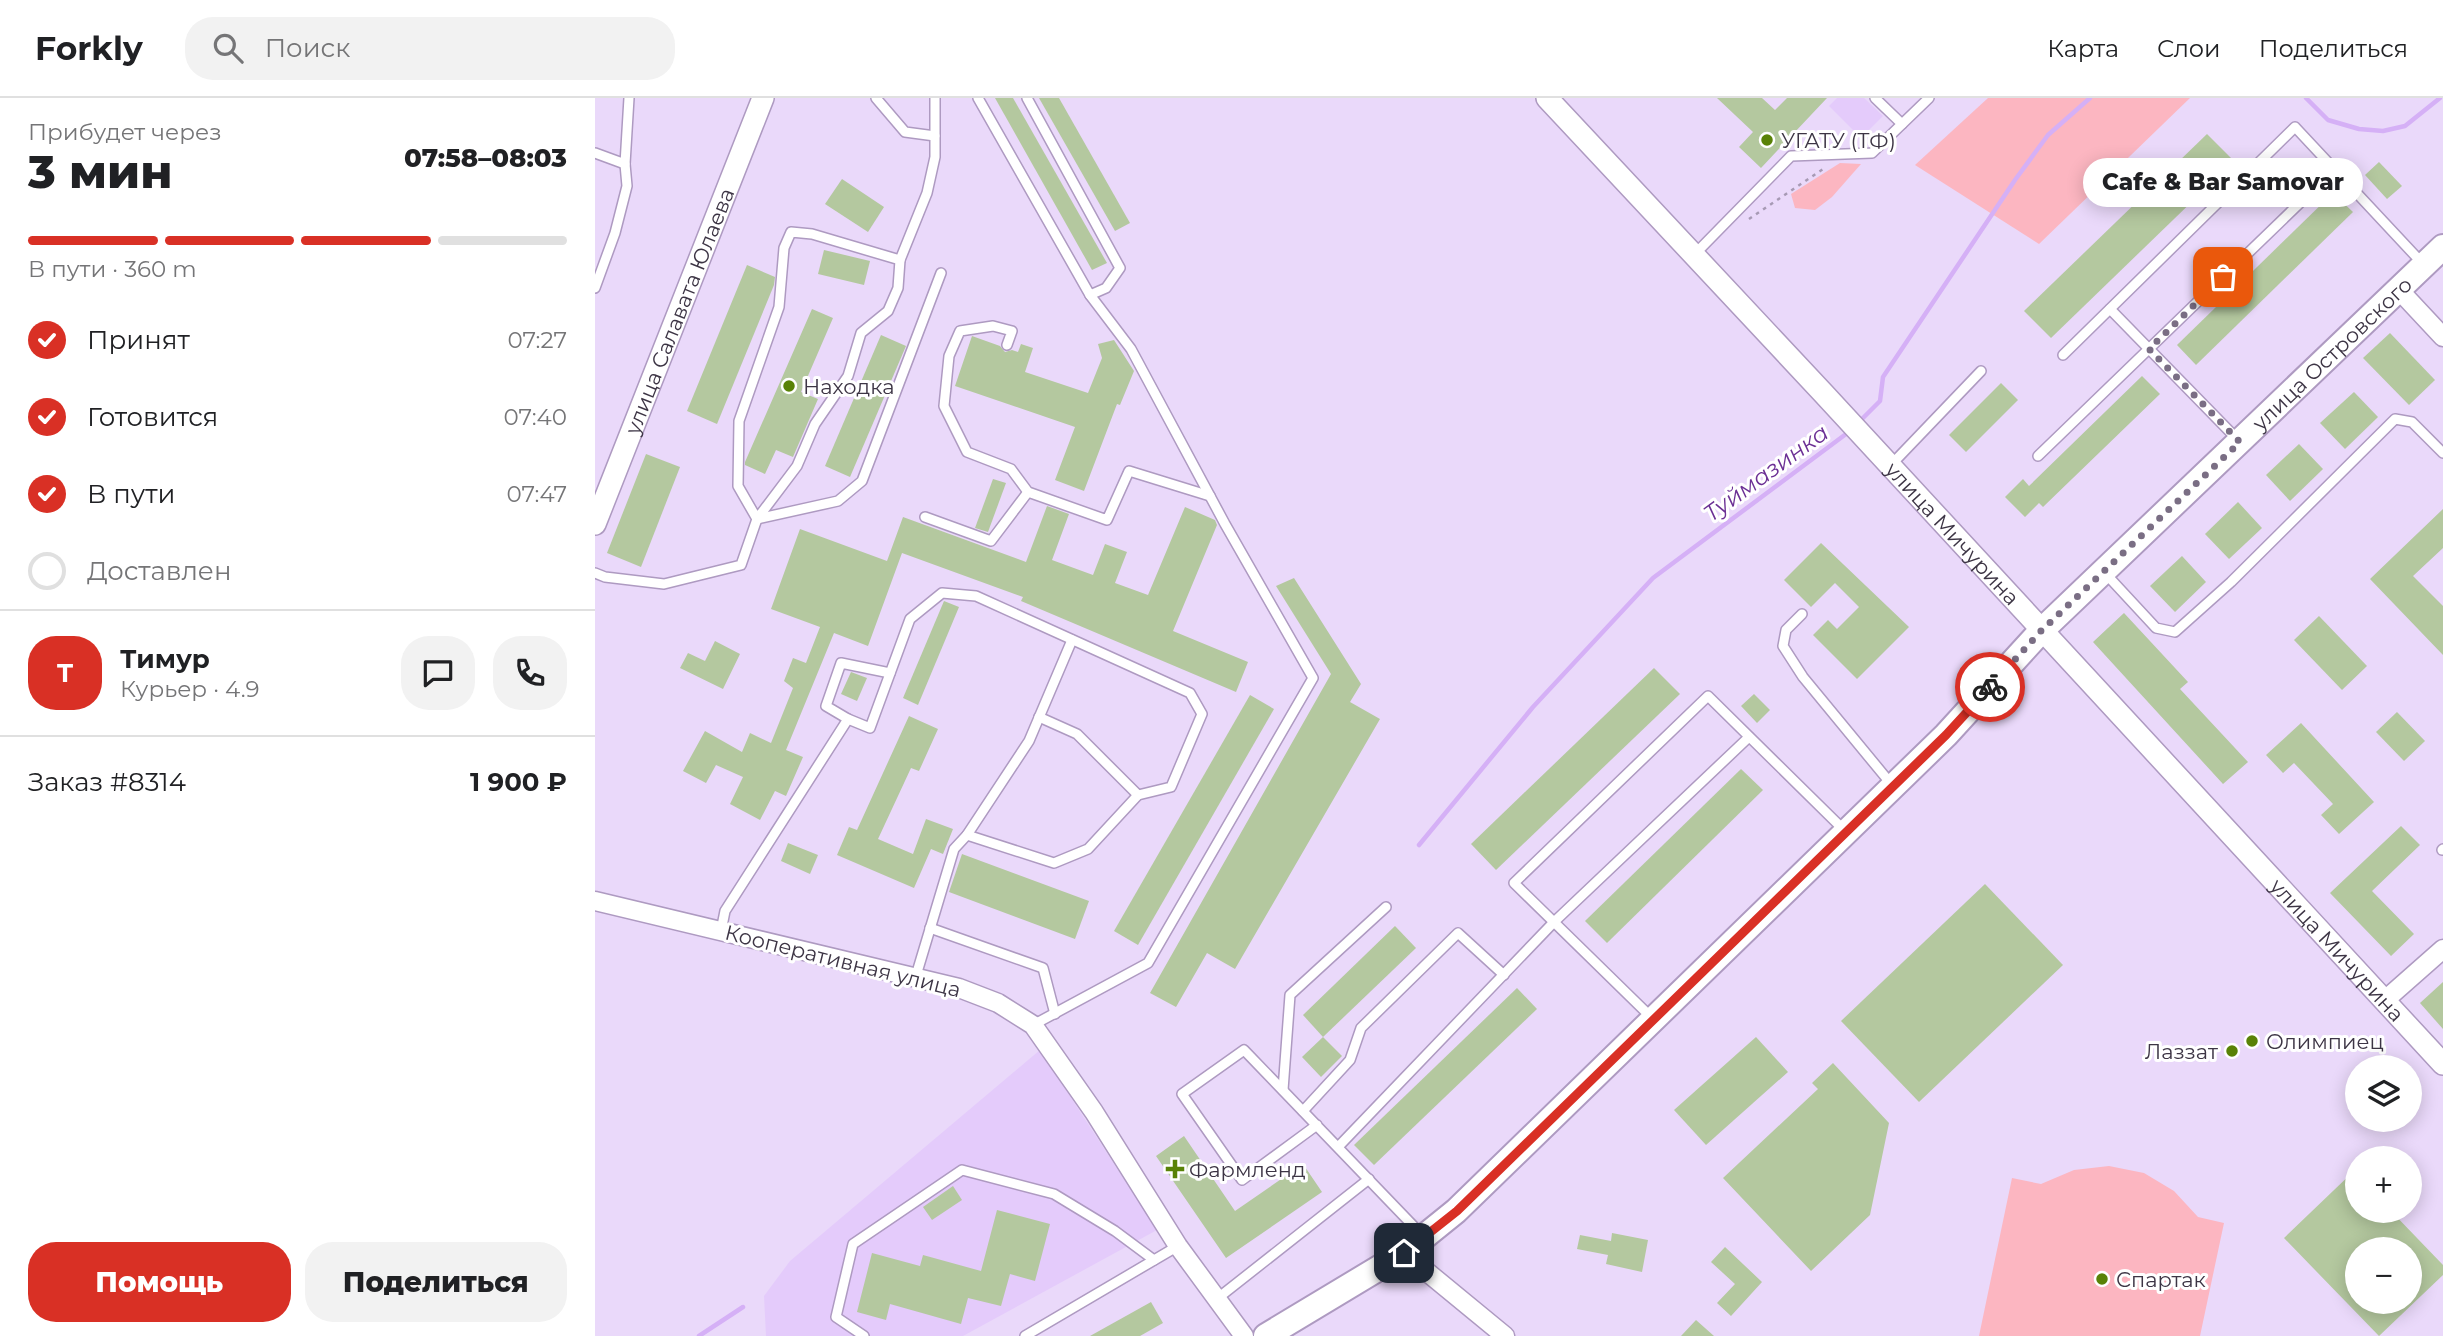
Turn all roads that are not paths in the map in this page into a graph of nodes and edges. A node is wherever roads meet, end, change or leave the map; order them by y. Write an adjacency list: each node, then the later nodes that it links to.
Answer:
1 (629, 98): 13 (lane)
2 (763, 98): 37 (street, улица Салавата Юлаева)
3 (876, 98): 11 (lane)
4 (935, 98): 11 (lane)
5 (978, 98): 22 (lane)
6 (1027, 98): 22 (lane)
7 (1546, 98): 16 (street, улица Мичурина)
8 (1875, 98): 10 (lane)
9 (1929, 98): 10 (lane)
10 (1902, 124): 16 (lane)
11 (935, 136): 17 (lane)
12 (595, 153): 13 (lane)
13 (625, 164): 20 (lane)
14 (2335, 169): 18 (lane); 23 (lane); 26 (lane)
15 (2443, 247): 18 (main road, улица Островского)
16 (1694, 255): 32 (street, улица Мичурина)
17 (900, 260): 36 (lane); 36 (lane)
18 (2424, 265): 21 (main road, улица Островского)
19 (941, 273): 36 (lane)
20 (595, 288)
21 (2400, 291): 24 (street); 29 (main road, улица Островского)
22 (1090, 295): 34 (lane)
23 (2110, 309): 26 (lane); 27 (lane)
24 (2443, 337)
25 (1007, 345): 33 (lane)
26 (2149, 349): 29 (lane); 31 (lane)
27 (2063, 355)
28 (1981, 371): 32 (lane)
29 (2240, 442): 38 (main road, улица Островского)
30 (2443, 453): 38 (lane)
31 (2038, 456)
32 (1890, 466): 41 (street, улица Мичурина)
33 (1028, 492): 34 (lane); 35 (lane)
34 (1210, 496): 60 (lane)
35 (925, 517)
36 (757, 519): 39 (lane)
37 (595, 524)
38 (2103, 572): 41 (main road, улица Островского)
39 (595, 573)
40 (1802, 614): 47 (lane)
41 (2041, 631): 47 (main road, улица Островского); 59 (street, улица Мичурина)
42 (1072, 640): 43 (lane); 44 (lane); 48 (lane)
43 (890, 673): 45 (lane); 45 (lane)
44 (1039, 717): 48 (lane); 50 (lane)
45 (848, 719): 55 (lane)
46 (1749, 737): 49 (lane); 53 (lane); 53 (lane)
47 (1893, 786): 49 (main road, улица Островского)
48 (1138, 794): 50 (lane)
49 (1846, 832): 61 (main road, улица Островского)
50 (967, 835): 54 (lane)
51 (595, 901): 55 (street, Кооперативная улица)
52 (1386, 907): 64 (lane)
53 (1554, 922): 57 (lane); 61 (lane)
54 (930, 928): 58 (lane); 60 (lane)
55 (721, 932): 58 (street, Кооперативная улица)
56 (2443, 949): 59 (street)
57 (1504, 975): 65 (lane); 67 (lane)
58 (915, 979): 62 (street, Кооперативная улица)
59 (2384, 1001): 63 (street, улица Мичурина)
60 (1055, 1014): 62 (lane)
61 (1653, 1019): 69 (main road, улица Островского)
62 (1033, 1026): 70 (street, Кооперативная улица)
63 (2443, 1064)
64 (1283, 1090): 65 (lane); 66 (lane)
65 (1303, 1111): 66 (lane)
66 (1317, 1125): 67 (lane)
67 (1338, 1147): 68 (lane)
68 (1369, 1179): 69 (lane); 73 (lane)
69 (1425, 1237): 71 (main road, улица Островского)
70 (1178, 1246): 72 (lane); 73 (street, Кооперативная улица)
71 (1404, 1253): 77 (main road, улица Островского); 78 (street)
72 (1154, 1260): 74 (lane); 75 (lane)
73 (1218, 1298): 76 (street, Кооперативная улица)
74 (864, 1336)
75 (1024, 1336)
76 (1244, 1336)
77 (1266, 1336)
78 (1505, 1336)

